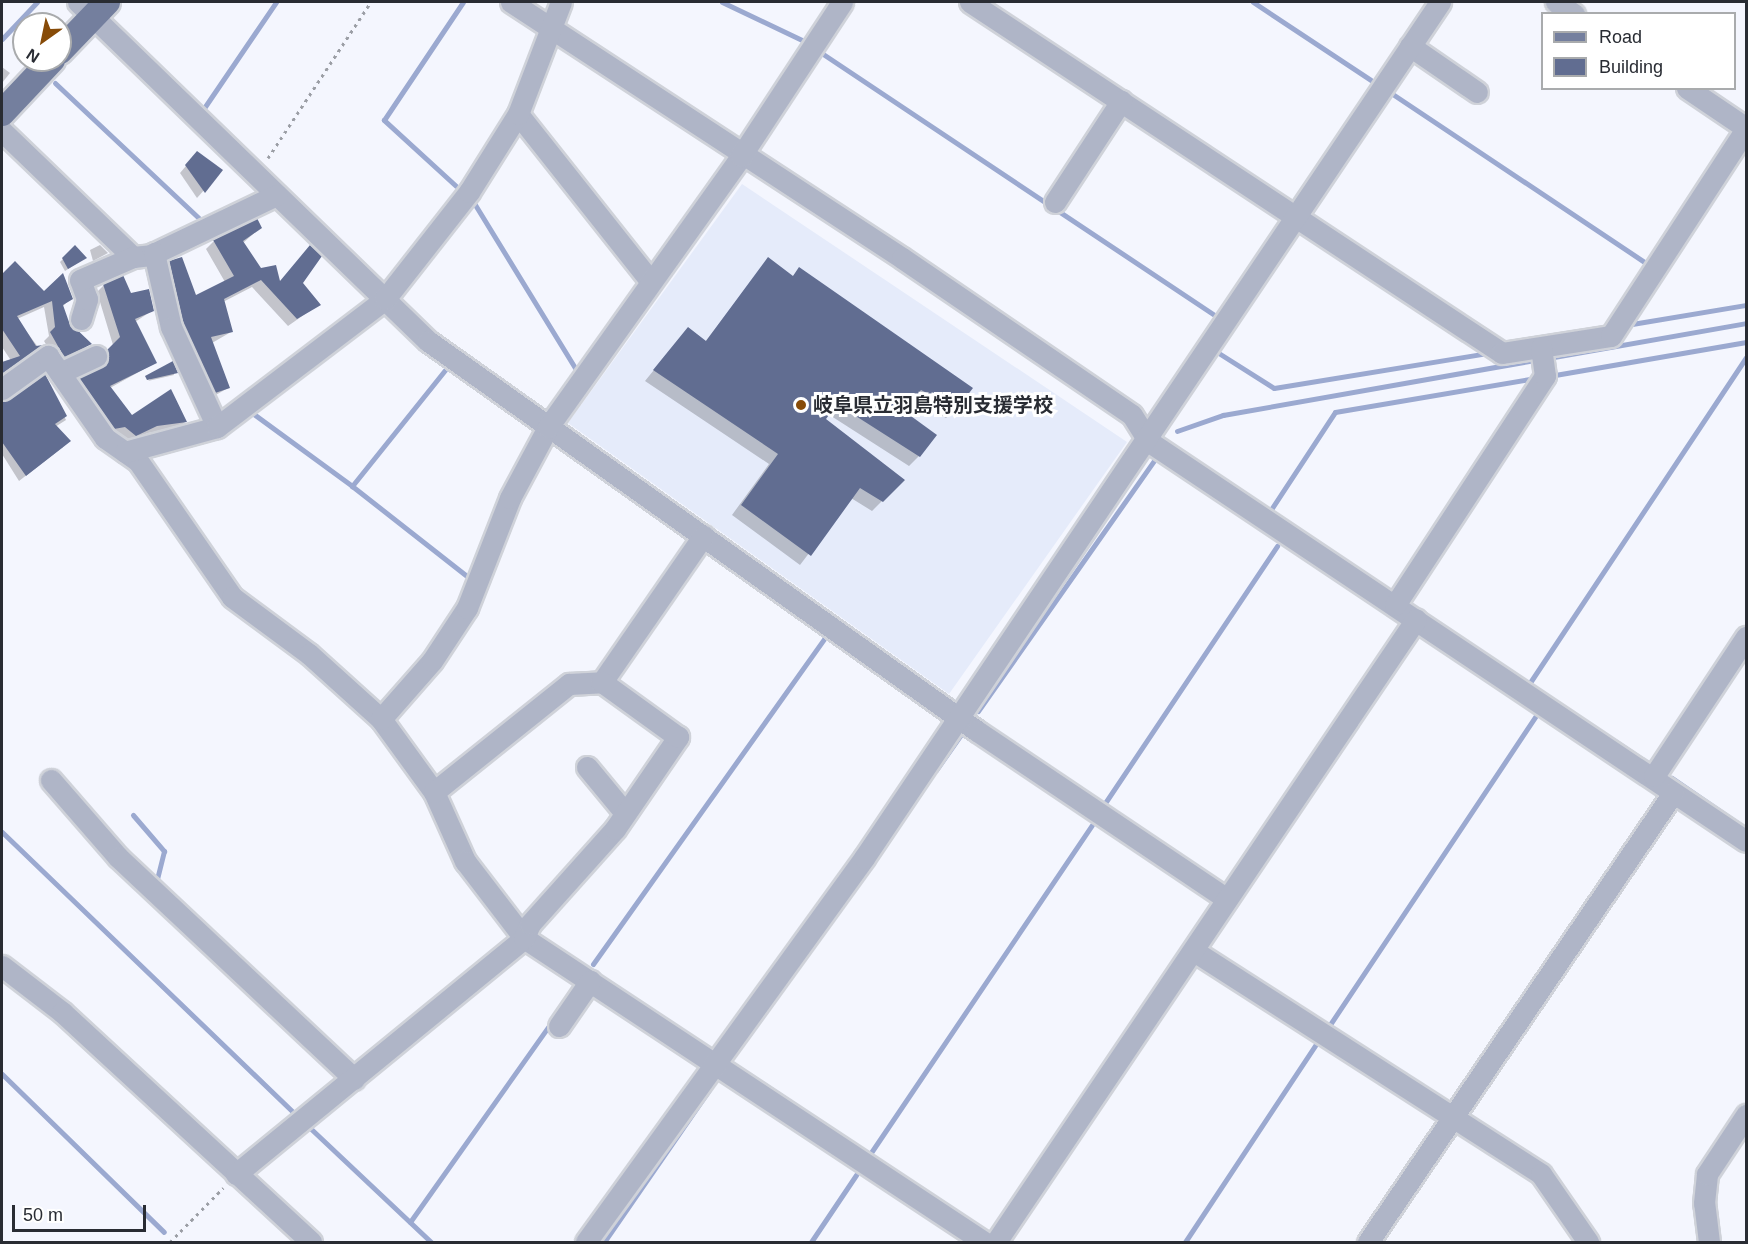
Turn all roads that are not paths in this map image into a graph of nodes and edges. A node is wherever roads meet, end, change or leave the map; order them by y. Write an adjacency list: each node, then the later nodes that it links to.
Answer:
1 (511, 2): 9 (street)
2 (561, 2): 9 (street)
3 (842, 2): 20 (street)
4 (970, 2): 15 (street)
5 (1440, 2): 11 (street)
6 (1556, 2): 8 (street)
7 (93, 6): 10 (main road); 21 (street)
8 (1571, 12)
9 (550, 26): 17 (street); 20 (street)
10 (72, 35)
11 (1410, 46): 14 (street); 23 (street)
12 (41, 72): 16 (main road)
13 (1690, 90): 18 (street)
14 (1477, 92)
15 (1121, 101): 22 (street); 23 (street)
16 (2, 113)
17 (518, 114): 25 (street); 26 (street)
18 (1746, 129): 29 (street)
19 (2, 131): 24 (street)
20 (741, 156): 25 (street); 34 (street)
21 (276, 195): 24 (street); 26 (street)
22 (1055, 202)
23 (1298, 217): 29 (street); 34 (street)
24 (143, 255): 27 (street); 32 (street)
25 (651, 282): 33 (street)
26 (385, 299): 32 (street); 33 (street)
27 (81, 319)
28 (96, 356): 30 (street)
29 (1542, 356): 37 (street)
30 (60, 373): 31 (street); 35 (street)
31 (2, 389)
32 (217, 427): 35 (street)
33 (548, 427): 36 (street); 42 (street)
34 (1148, 441): 37 (street); 41 (street)
35 (125, 452): 42 (street)
36 (703, 536): 40 (street); 41 (street)
37 (1395, 605): 38 (street)
38 (1416, 619): 44 (street); 50 (street)
39 (1746, 637): 44 (street)
40 (602, 682): 46 (street); 48 (street)
41 (957, 715): 50 (street); 56 (street)
42 (381, 719): 46 (street)
43 (587, 766): 48 (street)
44 (1654, 776): 47 (street)
45 (51, 780): 57 (street)
46 (434, 792): 51 (street)
47 (1673, 793): 49 (street); 59 (street)
48 (625, 813): 51 (street)
49 (1746, 841)
50 (1227, 899): 52 (street)
51 (524, 938): 54 (street); 57 (street)
52 (1194, 951): 59 (street); 64 (street)
53 (2, 966): 60 (street)
54 (590, 981): 55 (street); 56 (street)
55 (559, 1026)
56 (715, 1062): 62 (street); 63 (street)
57 (354, 1079): 60 (street)
58 (1746, 1115): 67 (street)
59 (1452, 1121): 65 (street); 66 (street)
60 (236, 1174): 61 (street)
61 (311, 1242)
62 (586, 1242)
63 (984, 1242)
64 (996, 1242)
65 (1368, 1242)
66 (1588, 1242)
67 (1709, 1242)

